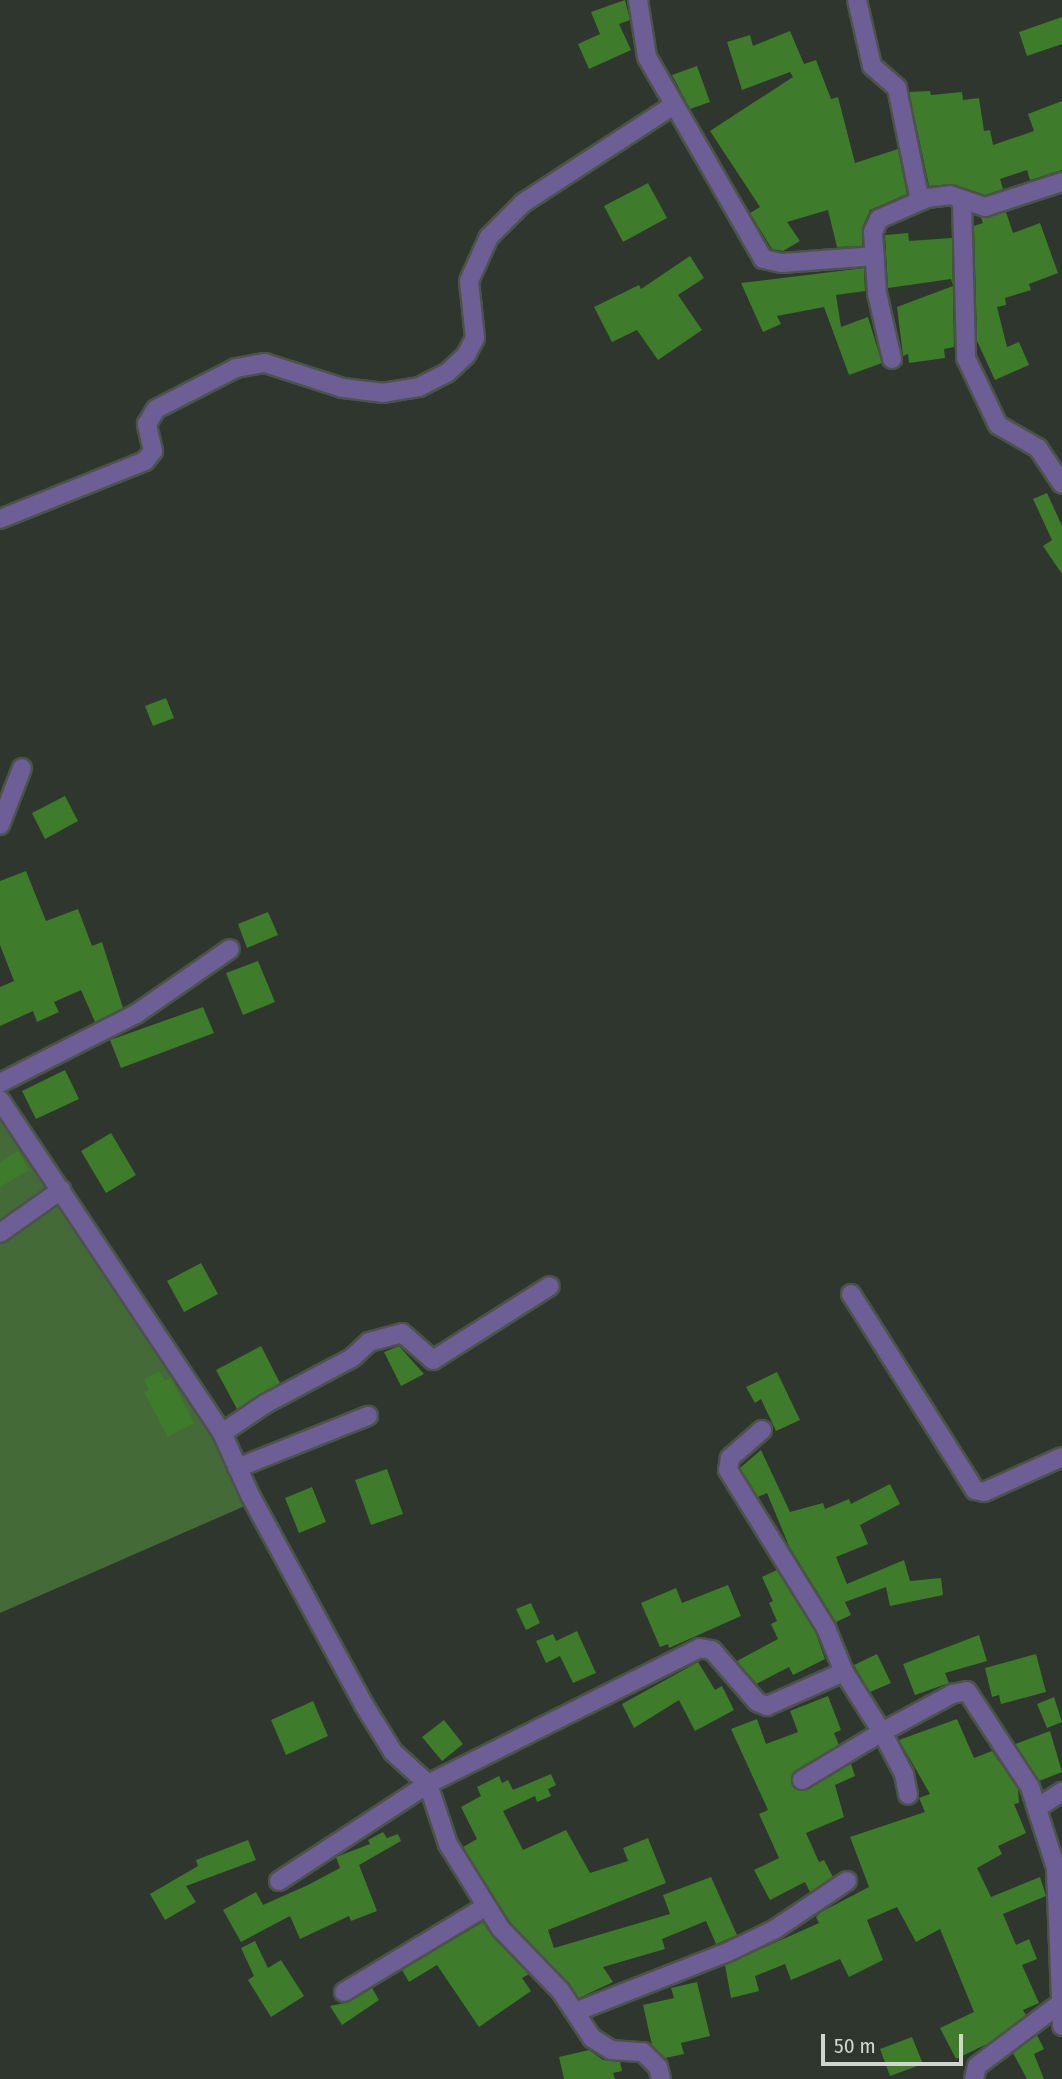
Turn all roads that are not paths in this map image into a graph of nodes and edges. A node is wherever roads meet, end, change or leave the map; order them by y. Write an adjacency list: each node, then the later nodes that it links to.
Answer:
1 (638, 0): 3 (street)
2 (857, 0): 5 (street)
3 (674, 105): 7 (street); 10 (street)
4 (1062, 182): 6 (street)
5 (920, 201): 6 (street); 7 (street)
6 (961, 201): 9 (street)
7 (875, 256): 8 (street)
8 (892, 359)
9 (1062, 484)
10 (0, 519)
11 (22, 768): 12 (street)
12 (0, 825)
13 (230, 949): 14 (street)
14 (0, 1083)
15 (0, 1101): 16 (street)
16 (61, 1190): 17 (street); 22 (street)
17 (0, 1233)
18 (550, 1286): 22 (street)
19 (851, 1294): 23 (street)
20 (368, 1416): 24 (street)
21 (762, 1430): 25 (street)
22 (222, 1433): 24 (street)
23 (1062, 1457)
24 (237, 1468): 28 (street)
25 (844, 1672): 26 (street); 28 (street)
26 (882, 1732): 27 (street); 30 (street); 31 (street)
27 (802, 1780)
28 (428, 1784): 32 (street); 34 (street)
29 (1062, 1792): 31 (street)
30 (908, 1795)
31 (1037, 1808): 36 (street)
32 (279, 1881)
33 (847, 1881): 37 (street)
34 (485, 1907): 35 (street); 37 (street)
35 (344, 1992)
36 (1061, 2003): 38 (street); 40 (street)
37 (575, 2012): 39 (street)
38 (1062, 2026)
39 (661, 2079)
40 (974, 2079)

